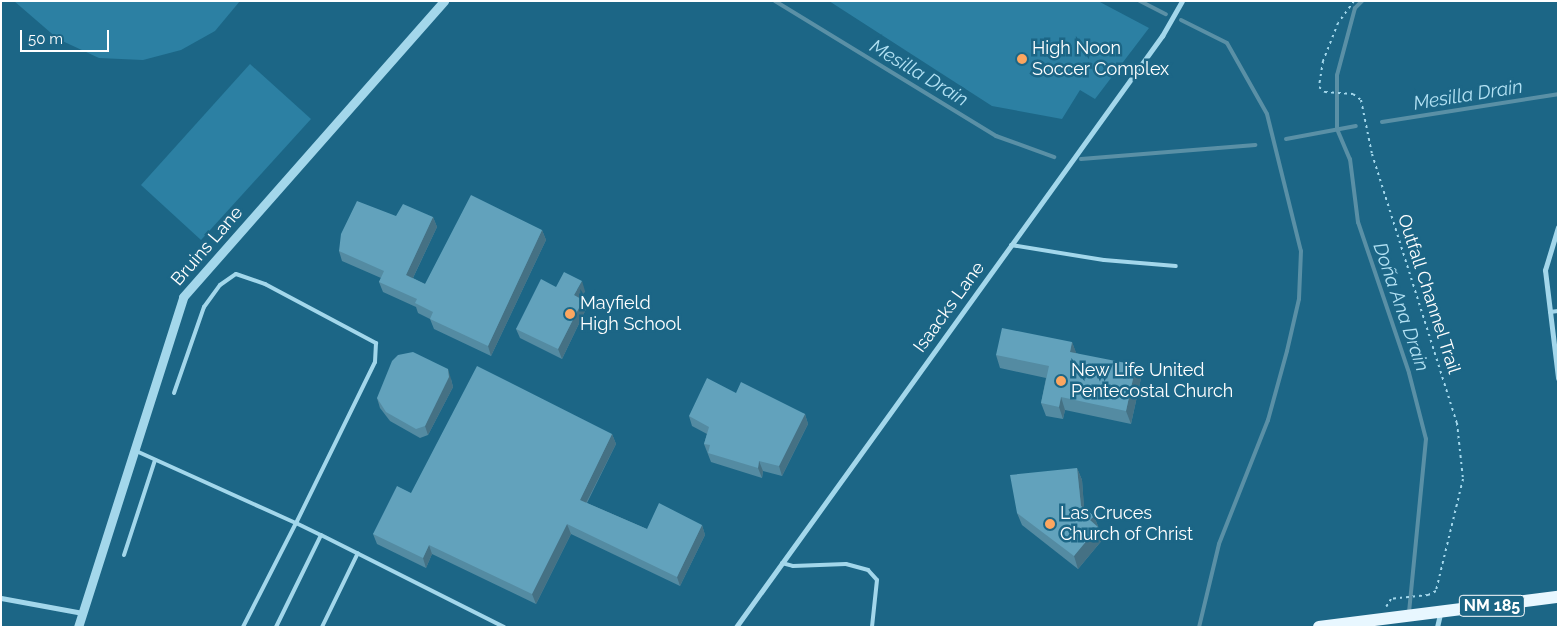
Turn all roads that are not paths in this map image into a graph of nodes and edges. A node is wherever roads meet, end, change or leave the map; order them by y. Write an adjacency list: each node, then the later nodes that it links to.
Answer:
1 (444, 1): 10 (street, Bruins Lane)
2 (1182, 1): 4 (street, Isaacks Lane)
3 (1558, 227): 7 (street)
4 (1011, 245): 5 (lane); 16 (street, Isaacks Lane)
5 (1176, 266)
6 (1558, 311): 7 (lane)
7 (1550, 312): 8 (street)
8 (1558, 378)
9 (174, 393): 12 (lane)
10 (134, 450): 11 (lane); 19 (street, Bruins Lane)
11 (155, 460): 12 (lane); 15 (lane)
12 (296, 523): 13 (lane); 22 (lane)
13 (321, 535): 14 (lane); 23 (lane)
14 (358, 553): 24 (lane); 25 (lane)
15 (124, 555)
16 (782, 563): 26 (street, Isaacks Lane); 27 (lane)
17 (1558, 597): 20 (main road, NM 185)
18 (1, 598): 19 (street)
19 (83, 613): 21 (street, Bruins Lane)
20 (1433, 614): 28 (main road, NM 185); 29 (street)
21 (78, 627)
22 (243, 627)
23 (276, 627)
24 (322, 627)
25 (504, 627)
26 (736, 627)
27 (872, 627)
28 (1319, 627)
29 (1437, 627)

